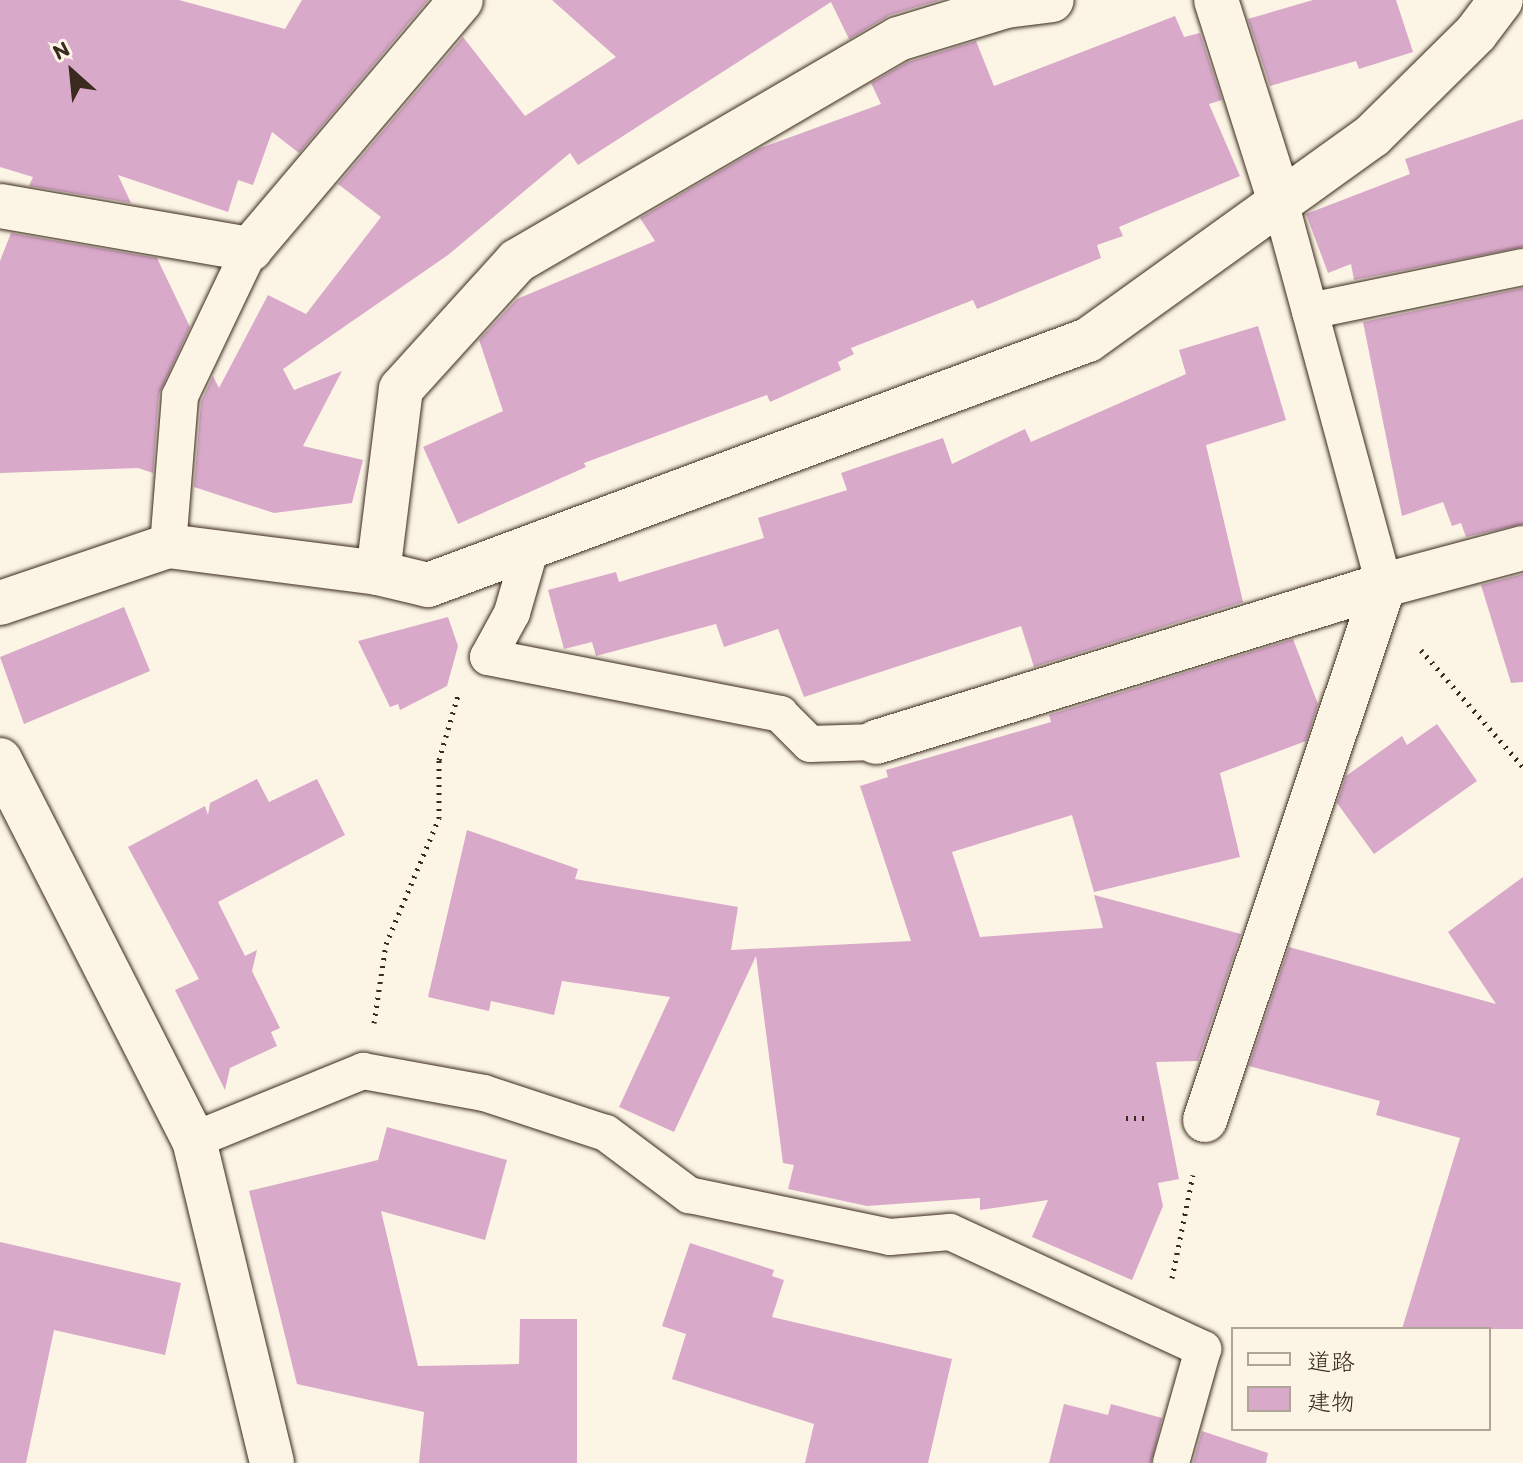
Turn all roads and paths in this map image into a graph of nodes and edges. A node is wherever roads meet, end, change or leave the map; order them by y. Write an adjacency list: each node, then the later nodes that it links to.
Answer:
1 (461, 0): 8 (street)
2 (1052, 0): 5 (street)
3 (1216, 0): 6 (street)
4 (1501, 0): 6 (street)
5 (1002, 3): 14 (street)
6 (1281, 205): 10 (lane); 12 (street)
7 (0, 206): 8 (street)
8 (250, 249): 11 (lane)
9 (1523, 267): 10 (lane)
10 (1310, 311): 15 (lane)
11 (168, 546): 14 (street); 16 (street)
12 (531, 547): 14 (street); 17 (lane)
13 (1523, 548): 15 (street)
14 (378, 573)
15 (1384, 585): 18 (street); 20 (path); 22 (street)
16 (0, 603)
17 (488, 657): 18 (lane); 21 (path)
18 (876, 742)
19 (0, 760): 23 (street)
20 (1523, 767)
21 (378, 1003)
22 (1205, 1120): 24 (path)
23 (194, 1140): 24 (lane); 25 (street)
24 (1161, 1330): 26 (lane)
25 (272, 1463)
26 (1171, 1463)

